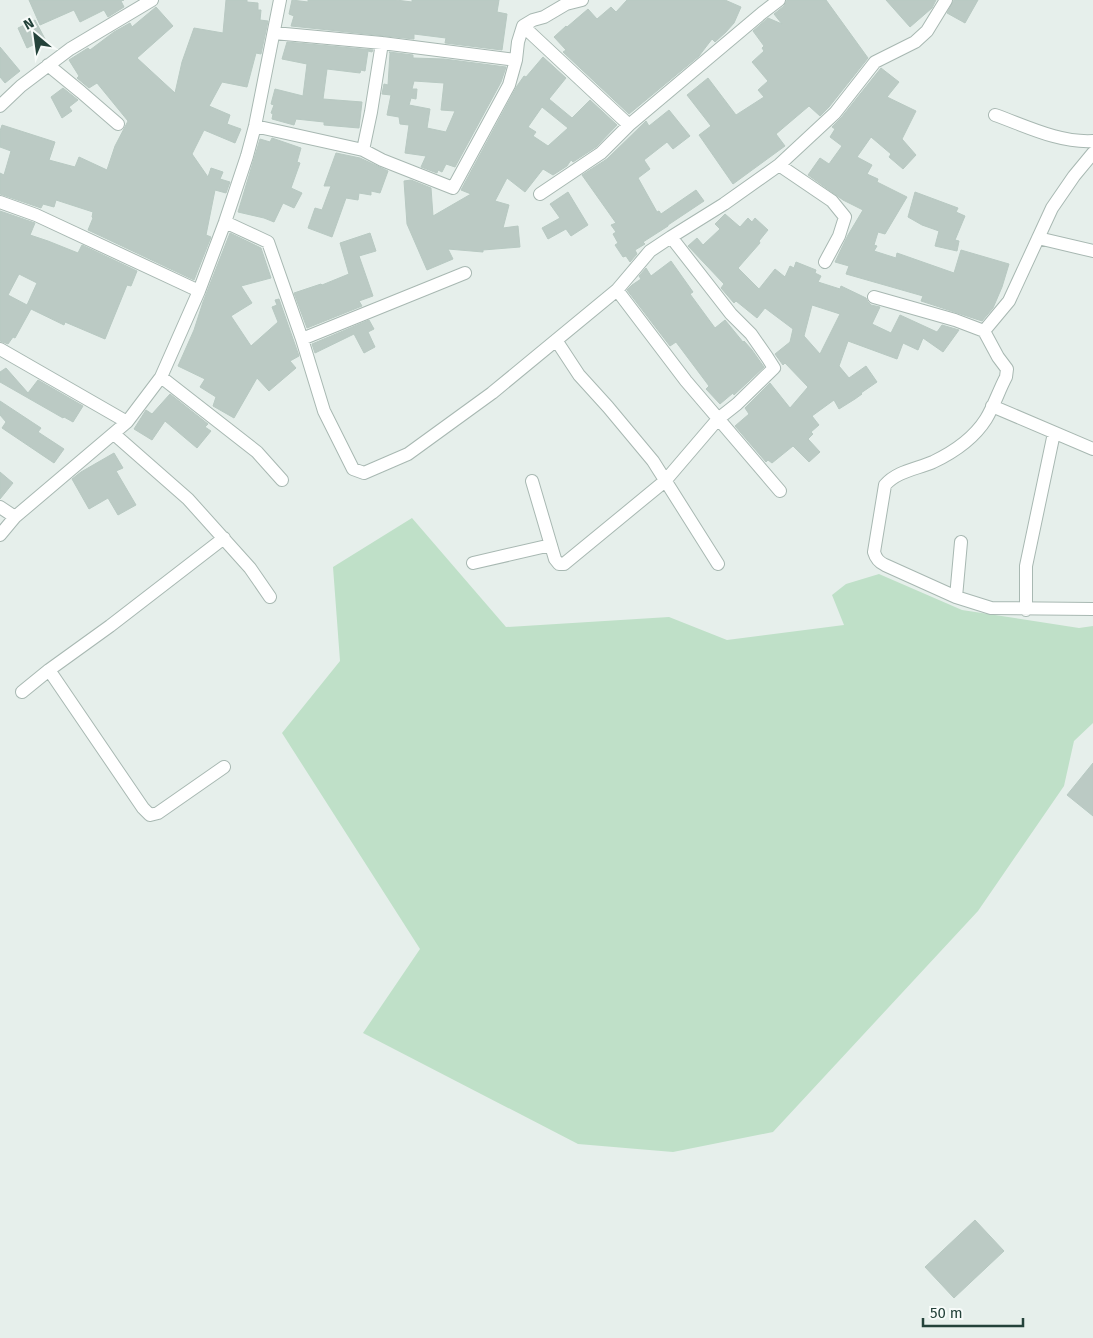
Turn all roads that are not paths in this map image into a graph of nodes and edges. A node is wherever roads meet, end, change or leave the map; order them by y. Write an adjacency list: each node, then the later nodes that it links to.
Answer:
1 (152, 0): 10 (street)
2 (280, 0): 7 (street)
3 (582, 0): 6 (street)
4 (779, 0): 14 (street)
5 (946, 0): 19 (street)
6 (523, 26): 9 (street); 14 (street)
7 (274, 33): 8 (street); 15 (street)
8 (382, 43): 9 (street); 17 (street)
9 (516, 60): 17 (street)
10 (48, 65): 11 (street); 13 (street)
11 (0, 106)
12 (995, 115): 16 (street)
13 (118, 124)
14 (629, 125): 20 (street)
15 (255, 126): 17 (street); 22 (street)
16 (1093, 141)
17 (363, 150)
18 (1093, 153): 24 (street)
19 (779, 165): 23 (street); 26 (street)
20 (540, 194)
21 (0, 202): 29 (street)
22 (225, 222): 29 (street); 32 (street)
23 (672, 236): 28 (street); 37 (street)
24 (1038, 238): 25 (street); 31 (street)
25 (1093, 250)
26 (825, 262)
27 (465, 273): 32 (street)
28 (618, 290): 33 (street); 37 (street)
29 (199, 291): 35 (street)
30 (874, 297): 31 (street)
31 (984, 331): 36 (street)
32 (302, 339): 33 (street)
33 (556, 340): 43 (street)
34 (0, 349): 38 (street)
35 (161, 377): 38 (street); 42 (street)
36 (992, 406): 39 (street); 54 (street)
37 (718, 419): 43 (street); 45 (street)
38 (127, 422): 40 (street)
39 (1054, 433): 41 (street); 57 (street)
40 (114, 434): 47 (street); 49 (street)
41 (1093, 450)
42 (282, 480)
43 (665, 480): 51 (street); 53 (street)
44 (532, 481): 51 (street)
45 (780, 491)
46 (0, 507): 47 (street)
47 (15, 517): 48 (street)
48 (0, 535)
49 (224, 538): 55 (street); 58 (street)
50 (961, 542): 54 (street)
51 (551, 544): 52 (street)
52 (473, 563)
53 (718, 564)
54 (956, 596): 57 (street)
55 (270, 597)
56 (1093, 609): 57 (street)
57 (1026, 610)
58 (49, 670): 59 (street); 60 (street)
59 (22, 692)
60 (224, 767)

